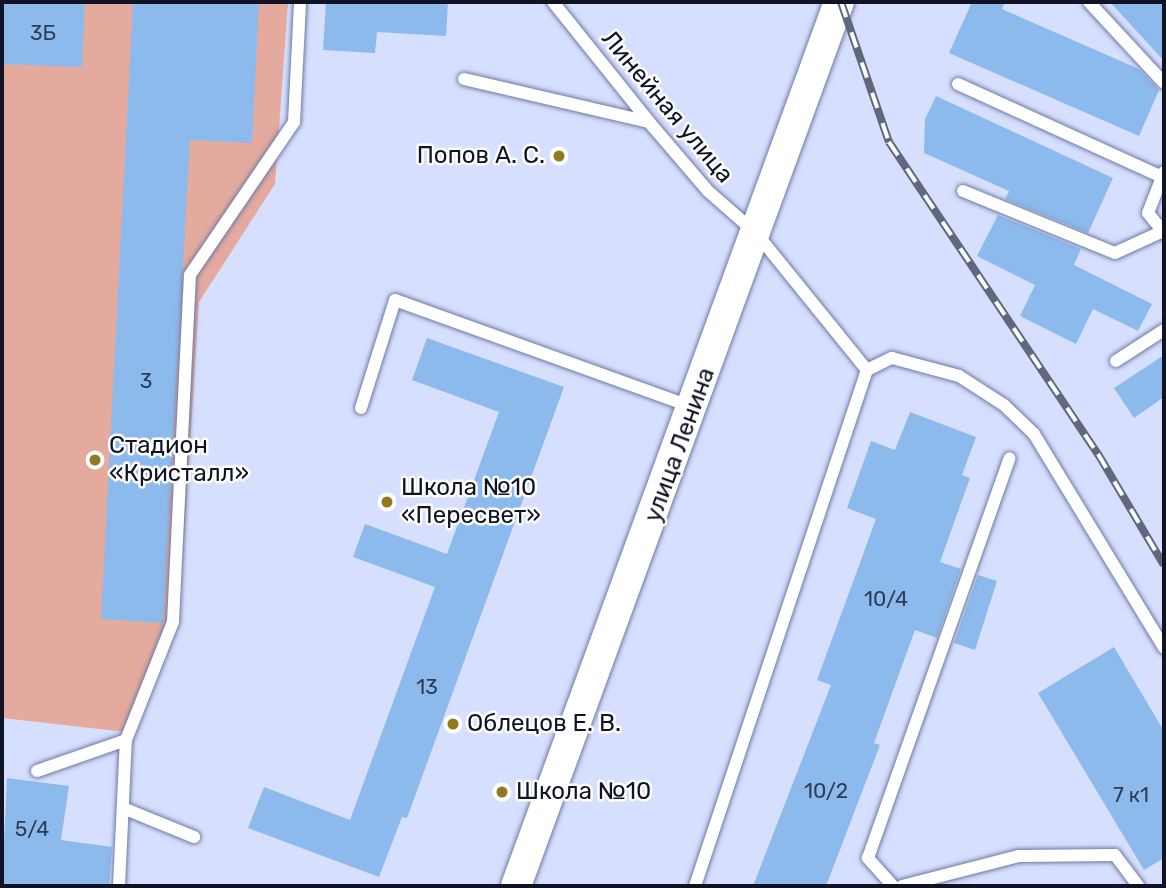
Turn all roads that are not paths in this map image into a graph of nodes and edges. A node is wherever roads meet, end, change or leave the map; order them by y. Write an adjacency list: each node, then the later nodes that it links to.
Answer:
1 (300, 2): 20 (lane)
2 (553, 2): 8 (lane, Линейная улица)
3 (839, 2): 12 (street, улица Ленина)
4 (1089, 2): 6 (lane)
5 (464, 79): 8 (lane)
6 (1164, 83)
7 (958, 84): 9 (lane)
8 (649, 122): 12 (lane, Линейная улица)
9 (1161, 174): 11 (lane)
10 (962, 191): 11 (lane)
11 (1164, 232)
12 (756, 233): 15 (lane, Линейная улица); 17 (street, улица Ленина)
13 (1164, 330): 14 (lane)
14 (1116, 361)
15 (867, 370): 19 (lane); 26 (lane)
16 (361, 408): 17 (lane)
17 (694, 408): 25 (street, улица Ленина)
18 (1010, 458): 27 (lane)
19 (1164, 648)
20 (126, 740): 21 (lane); 22 (lane)
21 (37, 771)
22 (123, 808): 23 (lane); 24 (lane)
23 (194, 837)
24 (119, 886)
25 (516, 886)
26 (695, 886)
27 (893, 886)
28 (902, 886): 29 (lane)
29 (1138, 886)

